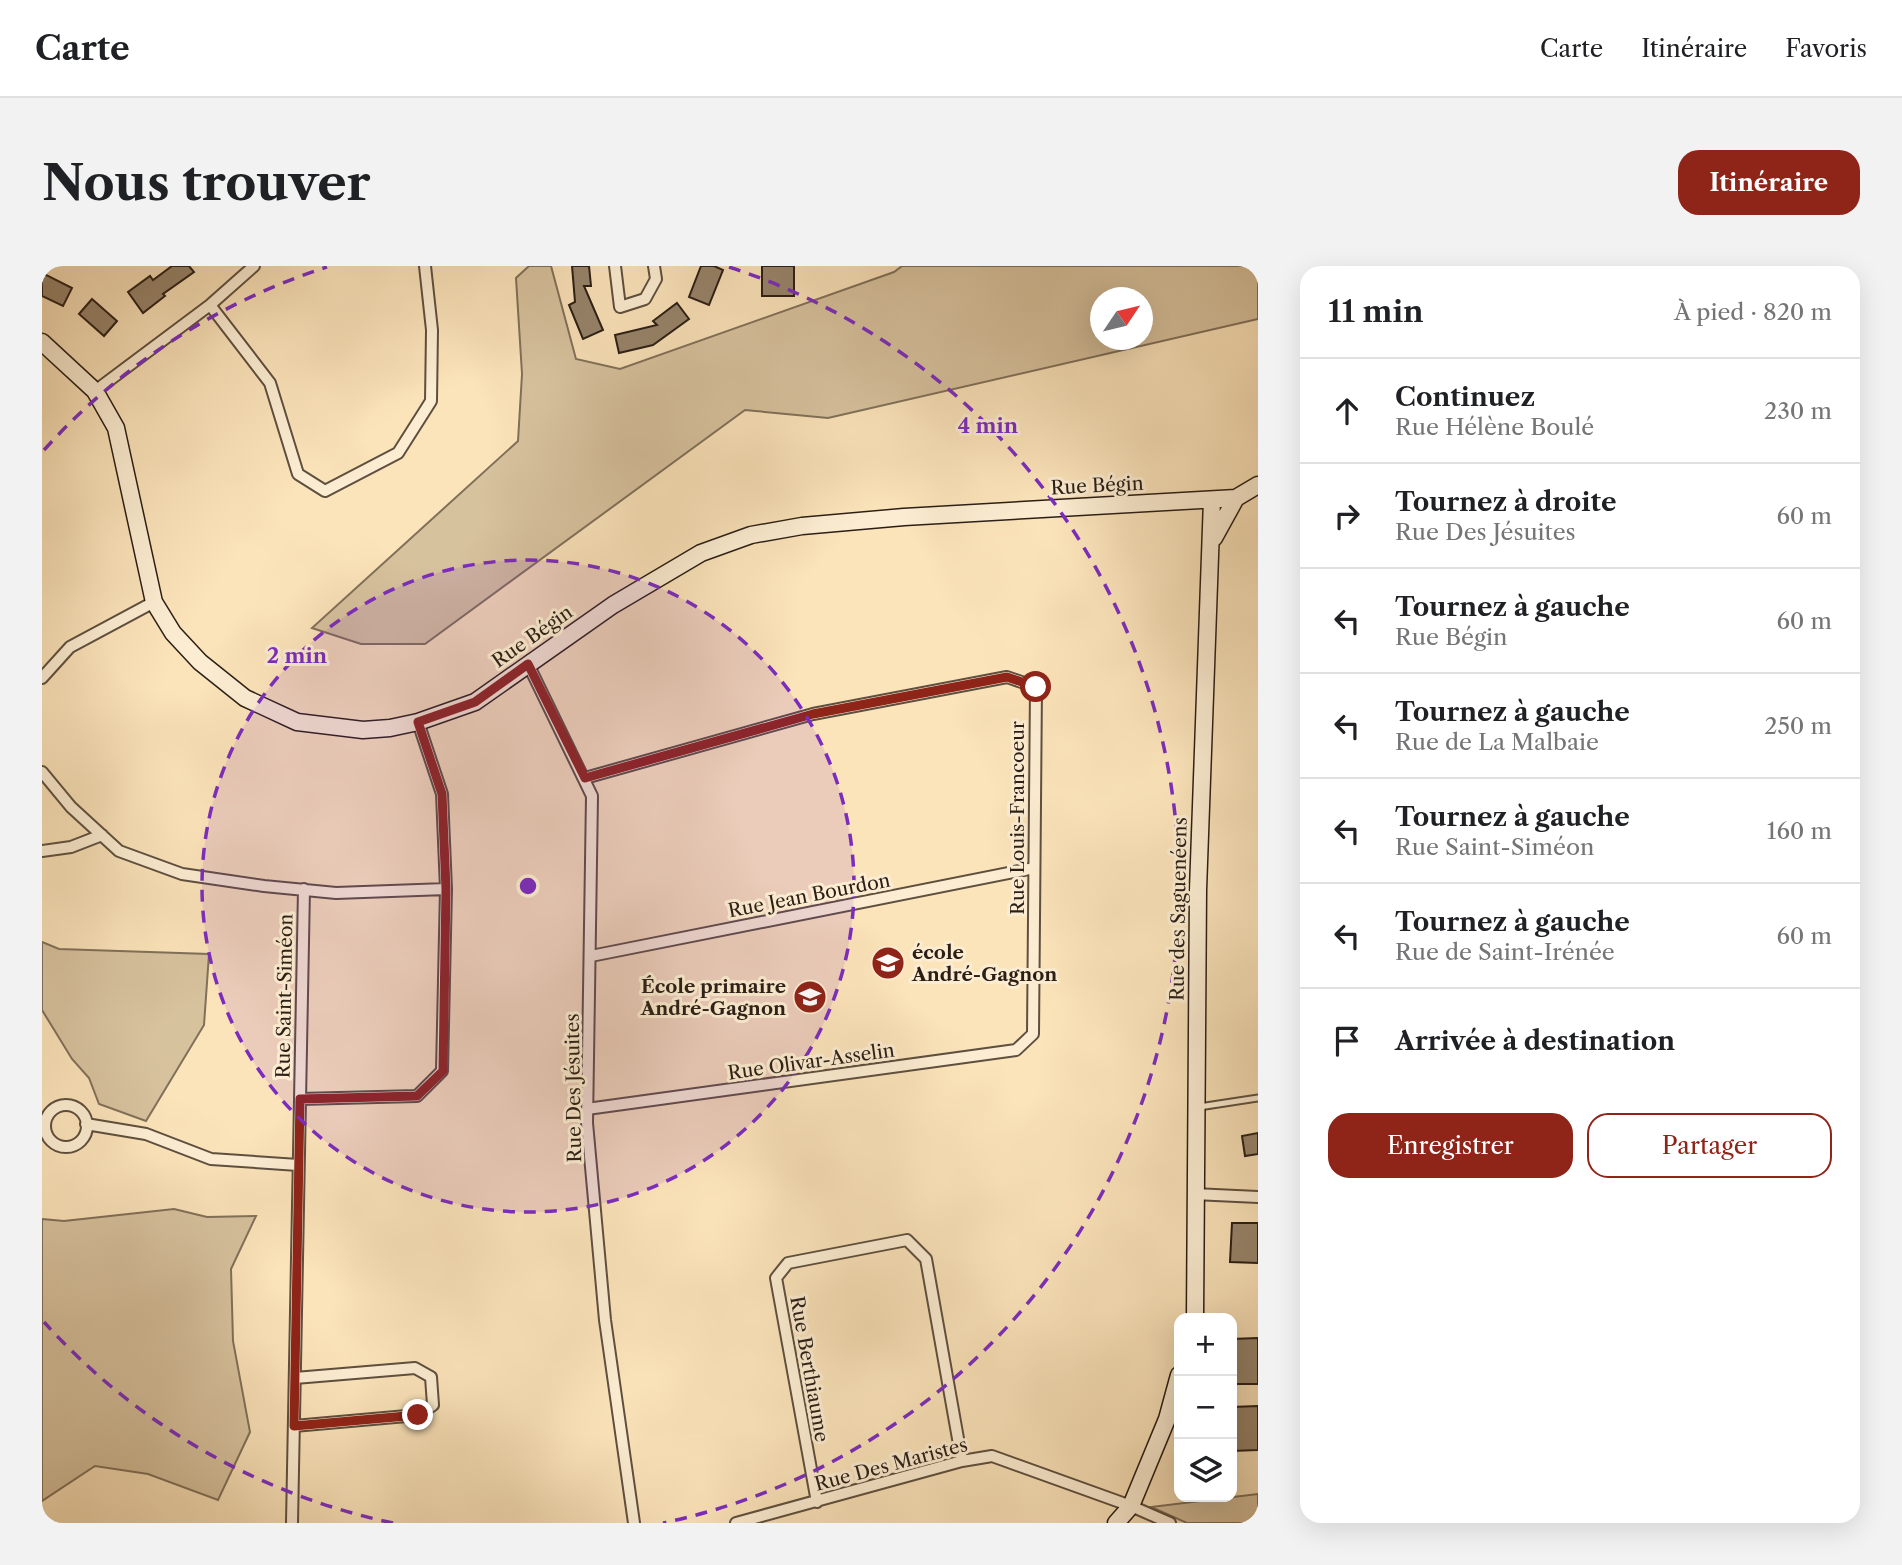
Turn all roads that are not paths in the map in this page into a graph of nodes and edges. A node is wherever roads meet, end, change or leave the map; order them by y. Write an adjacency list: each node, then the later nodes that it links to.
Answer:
1 (254, 266): 5 (street)
2 (425, 266): 5 (street)
3 (615, 266): 4 (street)
4 (654, 266)
5 (210, 305): 7 (street)
6 (42, 342): 7 (street, Rue Bégin)
7 (95, 391): 12 (street, Rue Bégin)
8 (1258, 485): 9 (street, Rue Bégin)
9 (1236, 498): 10 (street, Rue Bégin); 11 (street)
10 (1212, 500): 11 (street, Rue des Saguenéens); 13 (street, Rue Bégin)
11 (1210, 547): 27 (street, Rue des Saguenéens)
12 (154, 602): 14 (street); 15 (street, Rue Bégin)
13 (528, 664): 15 (street, Rue Bégin); 17 (street, Rue Des Jésuites)
14 (42, 678)
15 (418, 722): 21 (street)
16 (42, 772): 18 (street)
17 (585, 778): 20 (street, Rue Louis-Francoeur); 23 (street, Rue Des Jésuites)
18 (102, 835): 19 (street); 22 (street)
19 (42, 852)
20 (1034, 868): 23 (street, Rue Jean Bourdon); 24 (street, Rue Louis-Francoeur)
21 (446, 889): 22 (street); 26 (street)
22 (303, 890): 26 (street, Rue Saint-Siméon)
23 (591, 956): 28 (street, Rue Des Jésuites)
24 (1033, 1034): 28 (street, Rue Olivar-Asselin)
25 (1258, 1098): 27 (lane)
26 (300, 1099): 30 (street, Rue Saint-Siméon)
27 (1196, 1107): 31 (street, Rue des Saguenéens)
28 (587, 1110): 41 (street, Rue Des Jésuites)
29 (86, 1124): 30 (street)
30 (298, 1166): 35 (street, Rue Saint-Siméon)
31 (1194, 1194): 32 (street); 33 (street, Rue des Saguenéens)
32 (1258, 1197)
33 (1195, 1313)
34 (1179, 1376): 39 (street)
35 (295, 1378): 36 (street, Rue Saint-Siméon); 36 (street)
36 (294, 1426): 40 (street, Rue Saint-Siméon)
37 (962, 1461): 38 (street, Rue Des Maristes); 38 (street, Rue Berthiaume); 39 (street, Rue Des Maristes)
38 (817, 1503): 42 (street, Rue Des Maristes)
39 (1131, 1506): 43 (street); 44 (street); 45 (street, Rue Des Maristes)
40 (292, 1523)
41 (634, 1523)
42 (736, 1523)
43 (1116, 1523)
44 (1132, 1523)
45 (1170, 1523)

